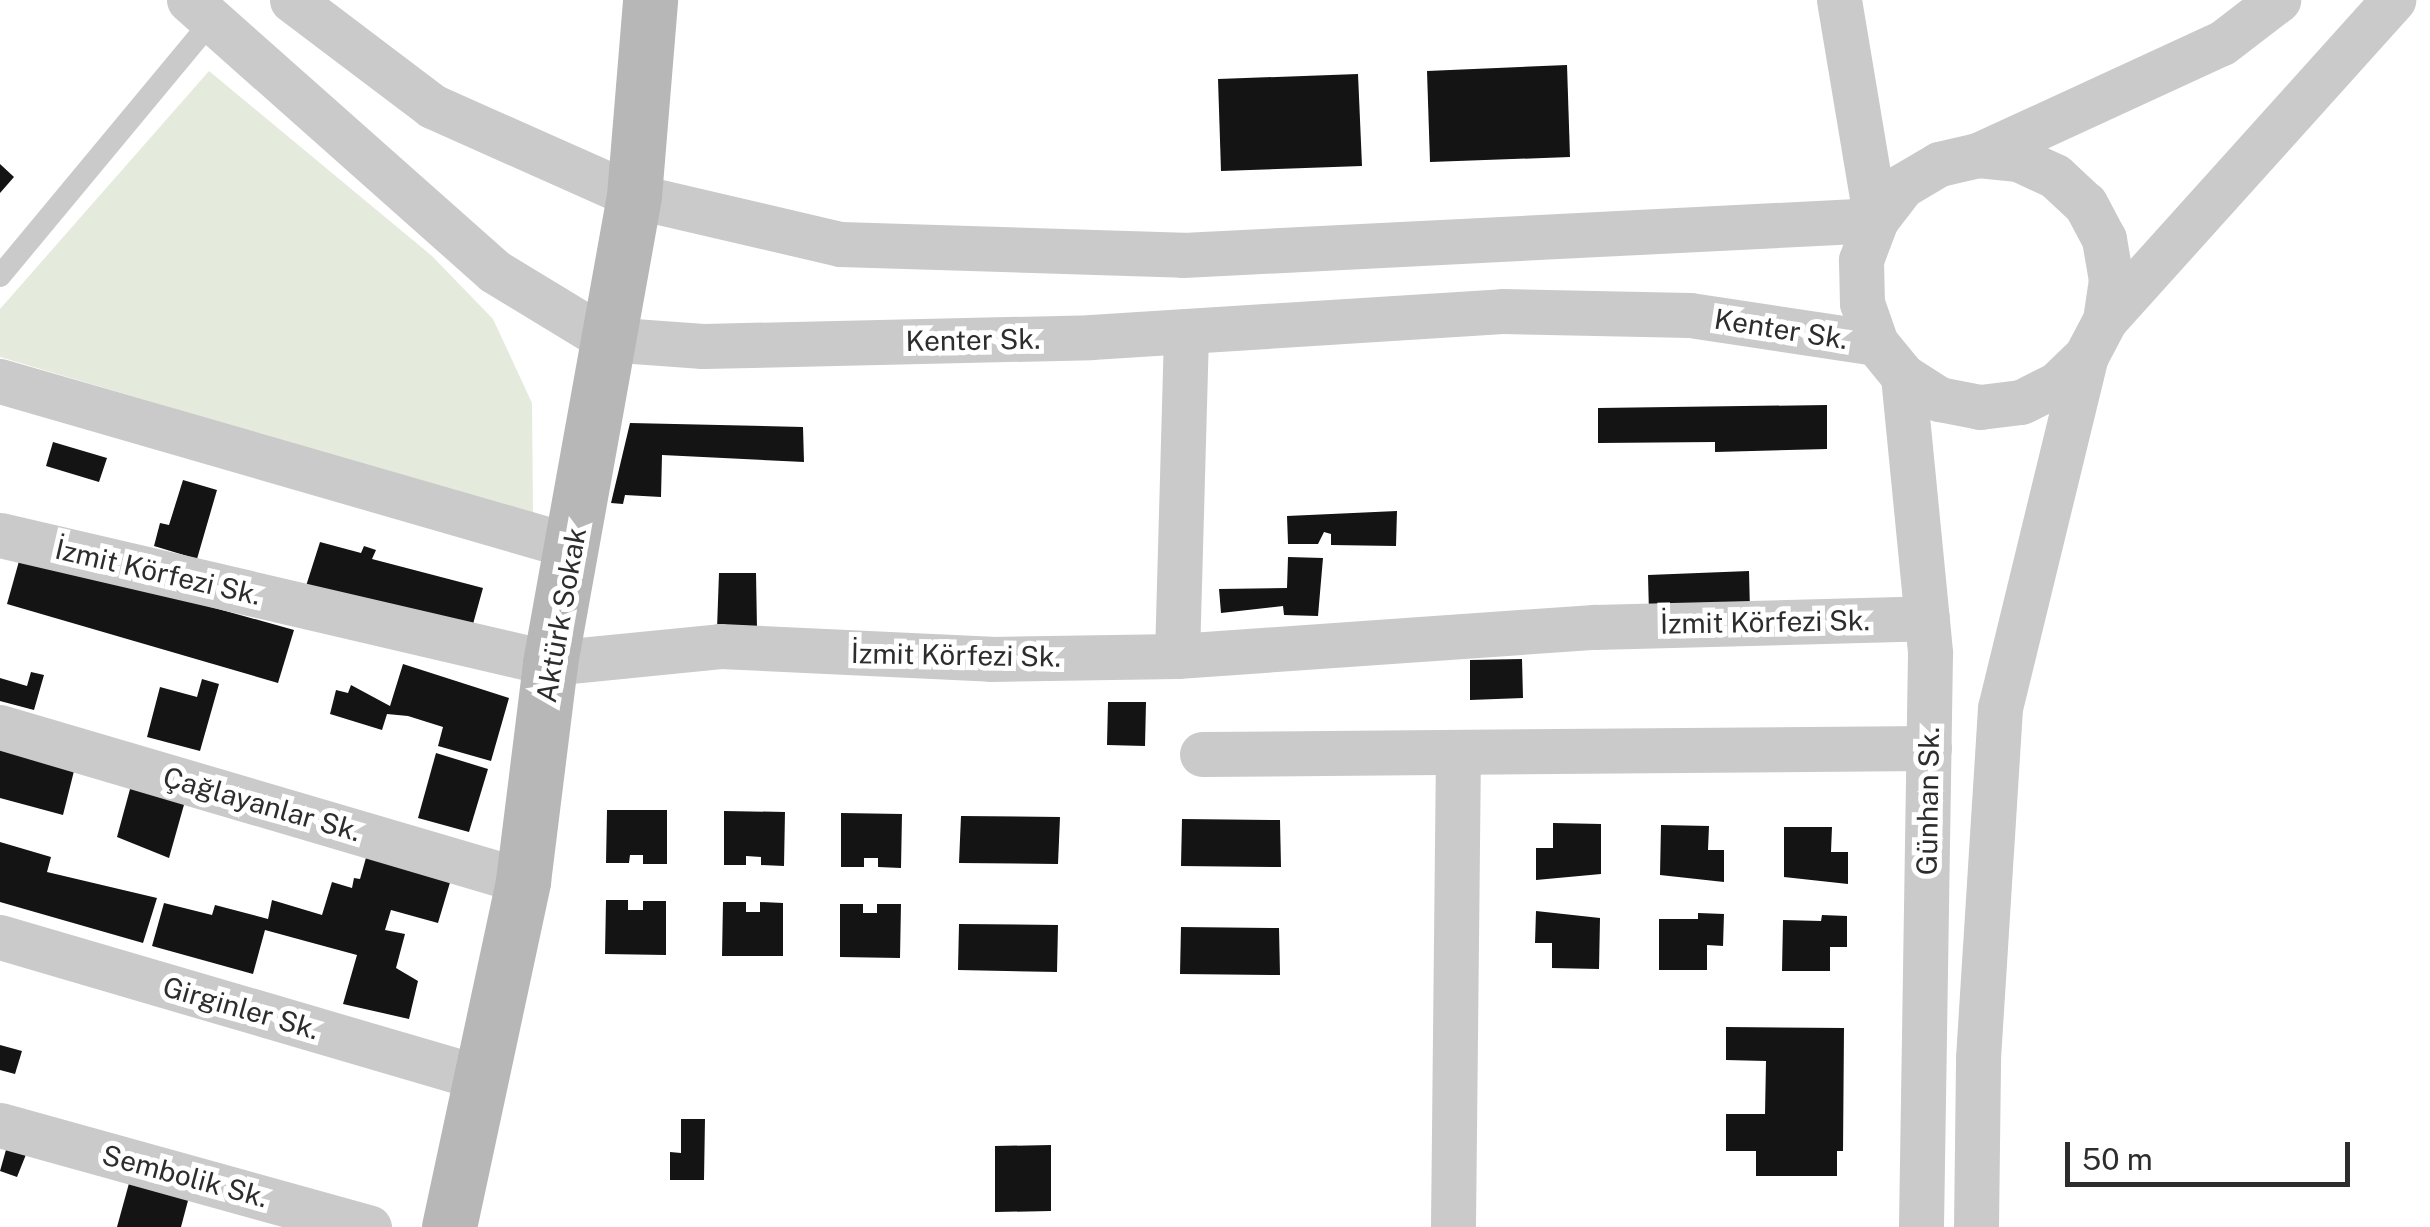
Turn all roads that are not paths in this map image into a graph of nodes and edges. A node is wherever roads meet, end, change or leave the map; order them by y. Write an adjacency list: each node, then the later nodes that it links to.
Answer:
1 (292, 0): 8 (street)
2 (650, 0): 8 (street, Aktürk Sokak)
3 (1839, 0): 9 (street)
4 (2278, 0): 7 (street)
5 (2393, 0): 12 (street)
6 (201, 10): 10 (lane); 13 (street, Kenter Sk.)
7 (1978, 155): 9 (street); 12 (street)
8 (634, 196): 9 (street); 13 (street, Aktürk Sokak)
9 (1876, 220): 14 (street)
10 (0, 276)
11 (1186, 332): 13 (street, Kenter Sk.); 14 (street, Kenter Sk.); 19 (street)
12 (2096, 338): 14 (street); 33 (street)
13 (606, 339): 17 (street, Aktürk Sokak)
14 (1889, 360): 18 (street, Günhan Sk.)
15 (0, 381): 17 (street)
16 (0, 535): 20 (street, İzmit Körfezi Sk.)
17 (574, 547): 20 (street, Aktürk Sokak)
18 (1927, 618): 19 (street, İzmit Körfezi Sk.); 22 (street, Günhan Sk.)
19 (1177, 656): 20 (street, İzmit Körfezi Sk.)
20 (550, 663): 25 (street, Aktürk Sokak)
21 (0, 727): 25 (street, Çağlayanlar Sk.)
22 (1928, 748): 23 (street); 32 (street, Günhan Sk.)
23 (1458, 752): 24 (street); 31 (street)
24 (1202, 754)
25 (523, 882): 27 (street, Aktürk Sokak)
26 (0, 937): 27 (street, Girginler Sk.)
27 (482, 1078): 30 (street, Aktürk Sokak)
28 (0, 1125): 29 (street, Sembolik Sk.)
29 (369, 1227)
30 (449, 1227)
31 (1453, 1227)
32 (1921, 1227)
33 (1976, 1227)

